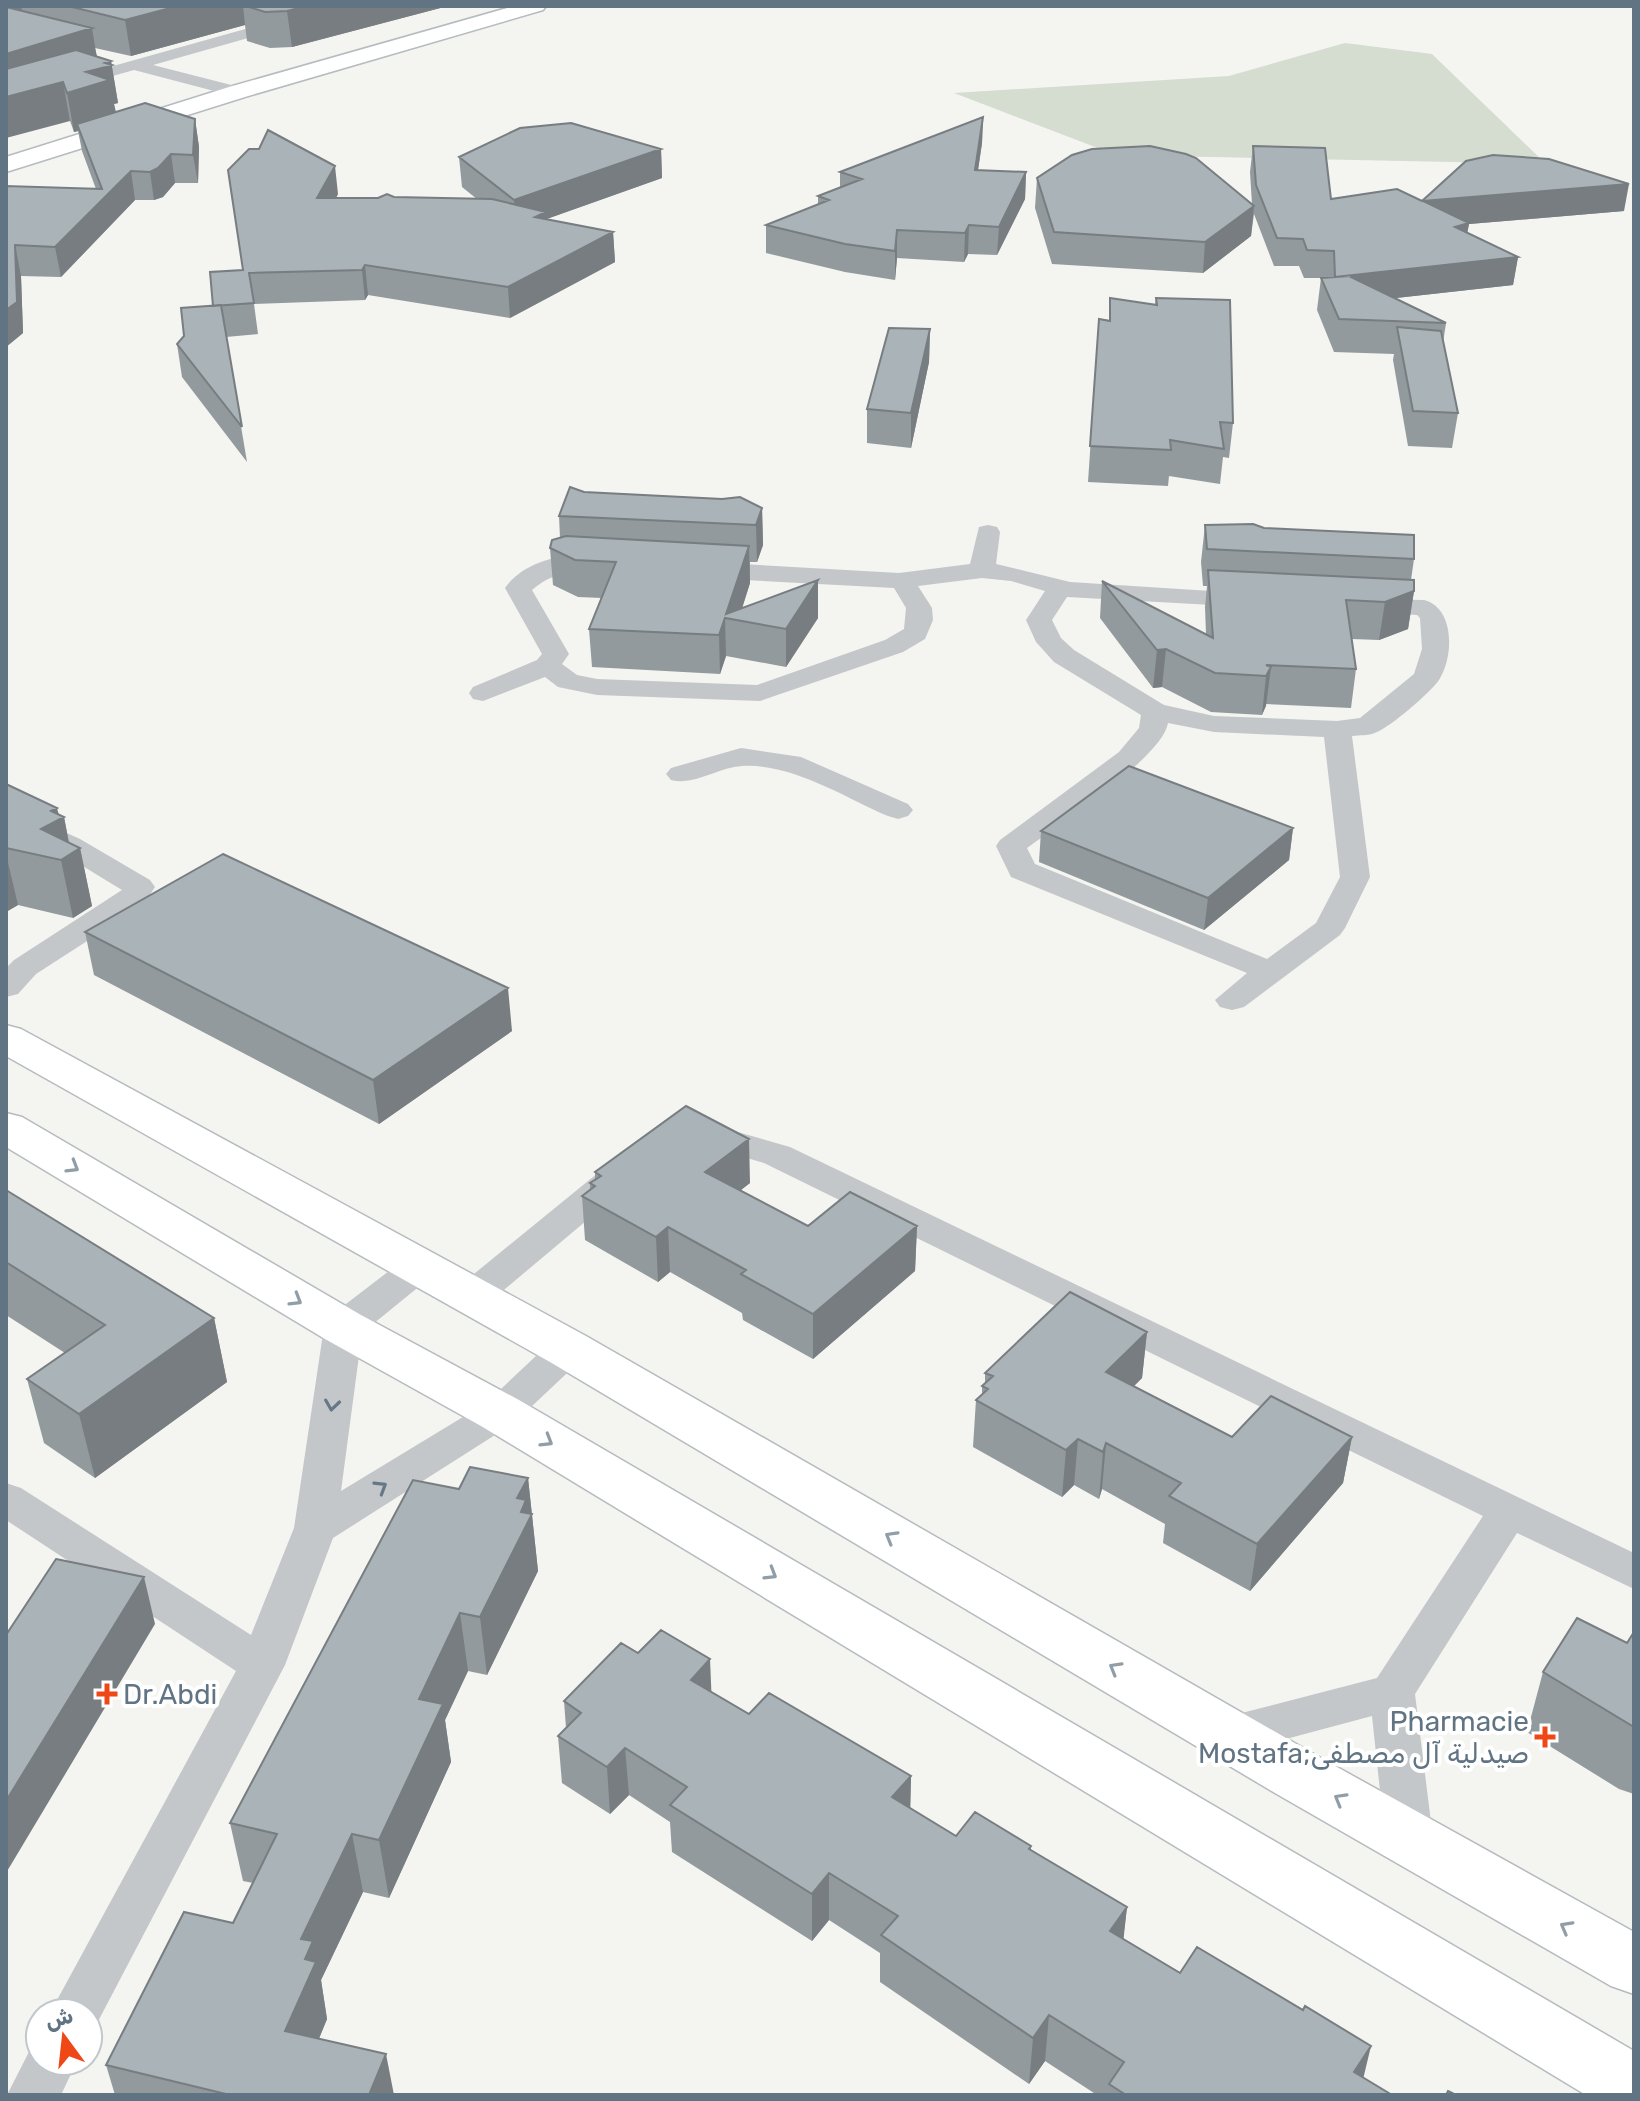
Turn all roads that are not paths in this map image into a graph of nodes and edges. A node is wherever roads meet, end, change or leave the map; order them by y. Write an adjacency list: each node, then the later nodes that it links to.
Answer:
1 (345, 6): 5 (street)
2 (498, 6): 6 (main road)
3 (536, 6): 7 (main road)
4 (97, 56): 5 (street)
5 (130, 64): 6 (street); 8 (street)
6 (213, 87): 7 (street); 9 (main road)
7 (237, 92): 10 (main road)
8 (6, 101)
9 (6, 153)
10 (6, 165)
11 (988, 532): 14 (street)
12 (629, 565): 19 (street)
13 (677, 568): 15 (street)
14 (982, 570): 15 (street); 16 (street)
15 (899, 581): 19 (street)
16 (1060, 588): 17 (street); 21 (street)
17 (1270, 600)
18 (1347, 604): 22 (street)
19 (547, 666): 20 (street)
20 (483, 693)
21 (1155, 712): 22 (street); 26 (street)
22 (1337, 729): 26 (street)
23 (681, 774): 24 (street)
24 (898, 810)
25 (6, 815): 27 (street)
26 (1269, 971): 28 (street)
27 (12, 976)
28 (1232, 1000)
29 (6, 1038): 31 (main road)
30 (6, 1127): 33 (main road, one-way to 33)
31 (419, 1267): 32 (main road); 33 (street)
32 (472, 1296): 34 (main road); 37 (street)
33 (343, 1327): 35 (main road); 38 (street, one-way to 38)
34 (568, 1349): 35 (street); 42 (main road, one-way to 34)
35 (500, 1413): 38 (street, one-way to 35); 47 (main road, one-way to 47)
36 (6, 1499): 40 (street)
37 (1508, 1512): 39 (street); 41 (street)
38 (315, 1528): 40 (street)
39 (1634, 1572)
40 (262, 1665): 45 (street)
41 (1392, 1692): 42 (street); 43 (street)
42 (1230, 1735): 43 (main road, one-way to 42)
43 (1409, 1838): 44 (main road, one-way to 43)
44 (1634, 1965)
45 (85, 1997)
46 (43, 2077): 48 (street)
47 (1634, 2087)
48 (33, 2095)

